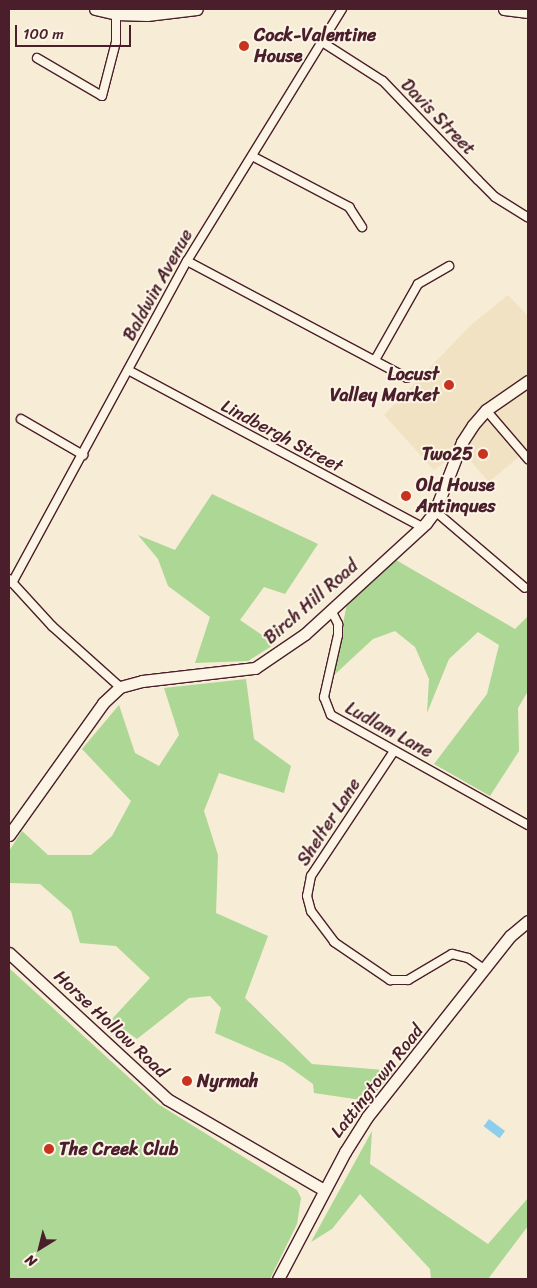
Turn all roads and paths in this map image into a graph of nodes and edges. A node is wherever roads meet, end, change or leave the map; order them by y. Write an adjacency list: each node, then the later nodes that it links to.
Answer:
1 (94, 9): 6 (main road)
2 (197, 9): 6 (main road)
3 (342, 9): 7 (street, Baldwin Avenue)
4 (504, 9): 5 (main road)
5 (528, 12)
6 (116, 14): 8 (street)
7 (322, 42): 9 (street, Baldwin Avenue); 10 (street, Davis Street)
8 (37, 58)
9 (252, 156): 11 (street); 12 (street, Baldwin Avenue)
10 (528, 218)
11 (362, 227)
12 (187, 261): 14 (street); 15 (street, Baldwin Avenue)
13 (449, 266): 14 (street)
14 (375, 360): 16 (street)
15 (128, 370): 20 (street, Baldwin Avenue); 23 (street, Lindbergh Street)
16 (407, 378)
17 (528, 381): 18 (main road, Birch Hill Road)
18 (486, 410): 21 (street); 22 (main road, Birch Hill Road)
19 (20, 419): 20 (street)
20 (83, 454): 24 (street, Baldwin Avenue)
21 (528, 458)
22 (435, 511): 23 (main road, Birch Hill Road); 25 (street)
23 (422, 527): 26 (main road, Birch Hill Road)
24 (10, 581): 27 (street)
25 (525, 588)
26 (332, 610): 27 (main road, Birch Hill Road); 28 (street, Ludlam Lane)
27 (120, 687): 30 (main road, Birch Hill Road)
28 (394, 751): 29 (street, Ludlam Lane); 34 (street, Shelter Lane)
29 (528, 825)
30 (9, 835)
31 (528, 914): 32 (street)
32 (525, 923): 34 (main road, Lattingtown Road)
33 (9, 953): 35 (main road, Horse Hollow Road)
34 (485, 970): 35 (main road, Lattingtown Road)
35 (324, 1190): 36 (main road, Lattingtown Road)
36 (278, 1279)

